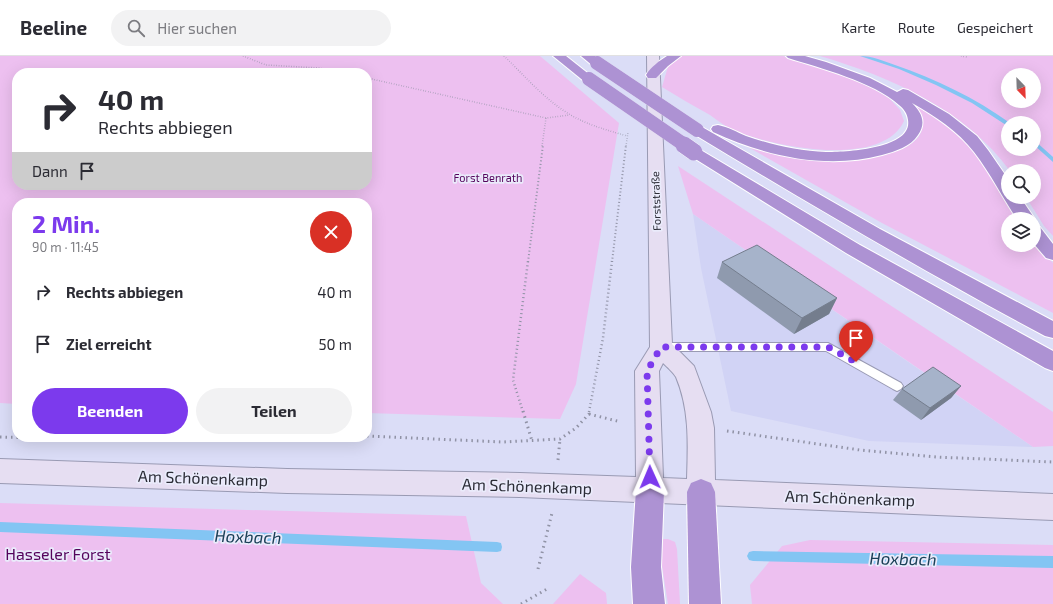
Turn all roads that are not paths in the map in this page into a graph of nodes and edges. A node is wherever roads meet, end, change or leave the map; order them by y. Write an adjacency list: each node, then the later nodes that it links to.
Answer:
1 (559, 56): 14 (highway, bridge)
2 (653, 56): 7 (main road, Forststraße)
3 (675, 56): 7 (highway)
4 (792, 56): 8 (highway)
5 (809, 56): 9 (highway)
6 (592, 59): 8 (highway, bridge)
7 (652, 74): 13 (main road, Forststraße)
8 (697, 124): 12 (highway)
9 (1001, 180)
10 (1041, 241): 11 (highway)
11 (1053, 254)
12 (1053, 330)
13 (661, 347): 15 (lane); 17 (main road); 18 (main road)
14 (1053, 362)
15 (897, 386)
16 (0, 471): 17 (main road, Am Schönenkamp)
17 (650, 490): 18 (main road, Am Schönenkamp); 20 (highway)
18 (701, 492): 19 (main road, Am Schönenkamp); 21 (highway)
19 (1053, 507)
20 (649, 604)
21 (705, 604)

